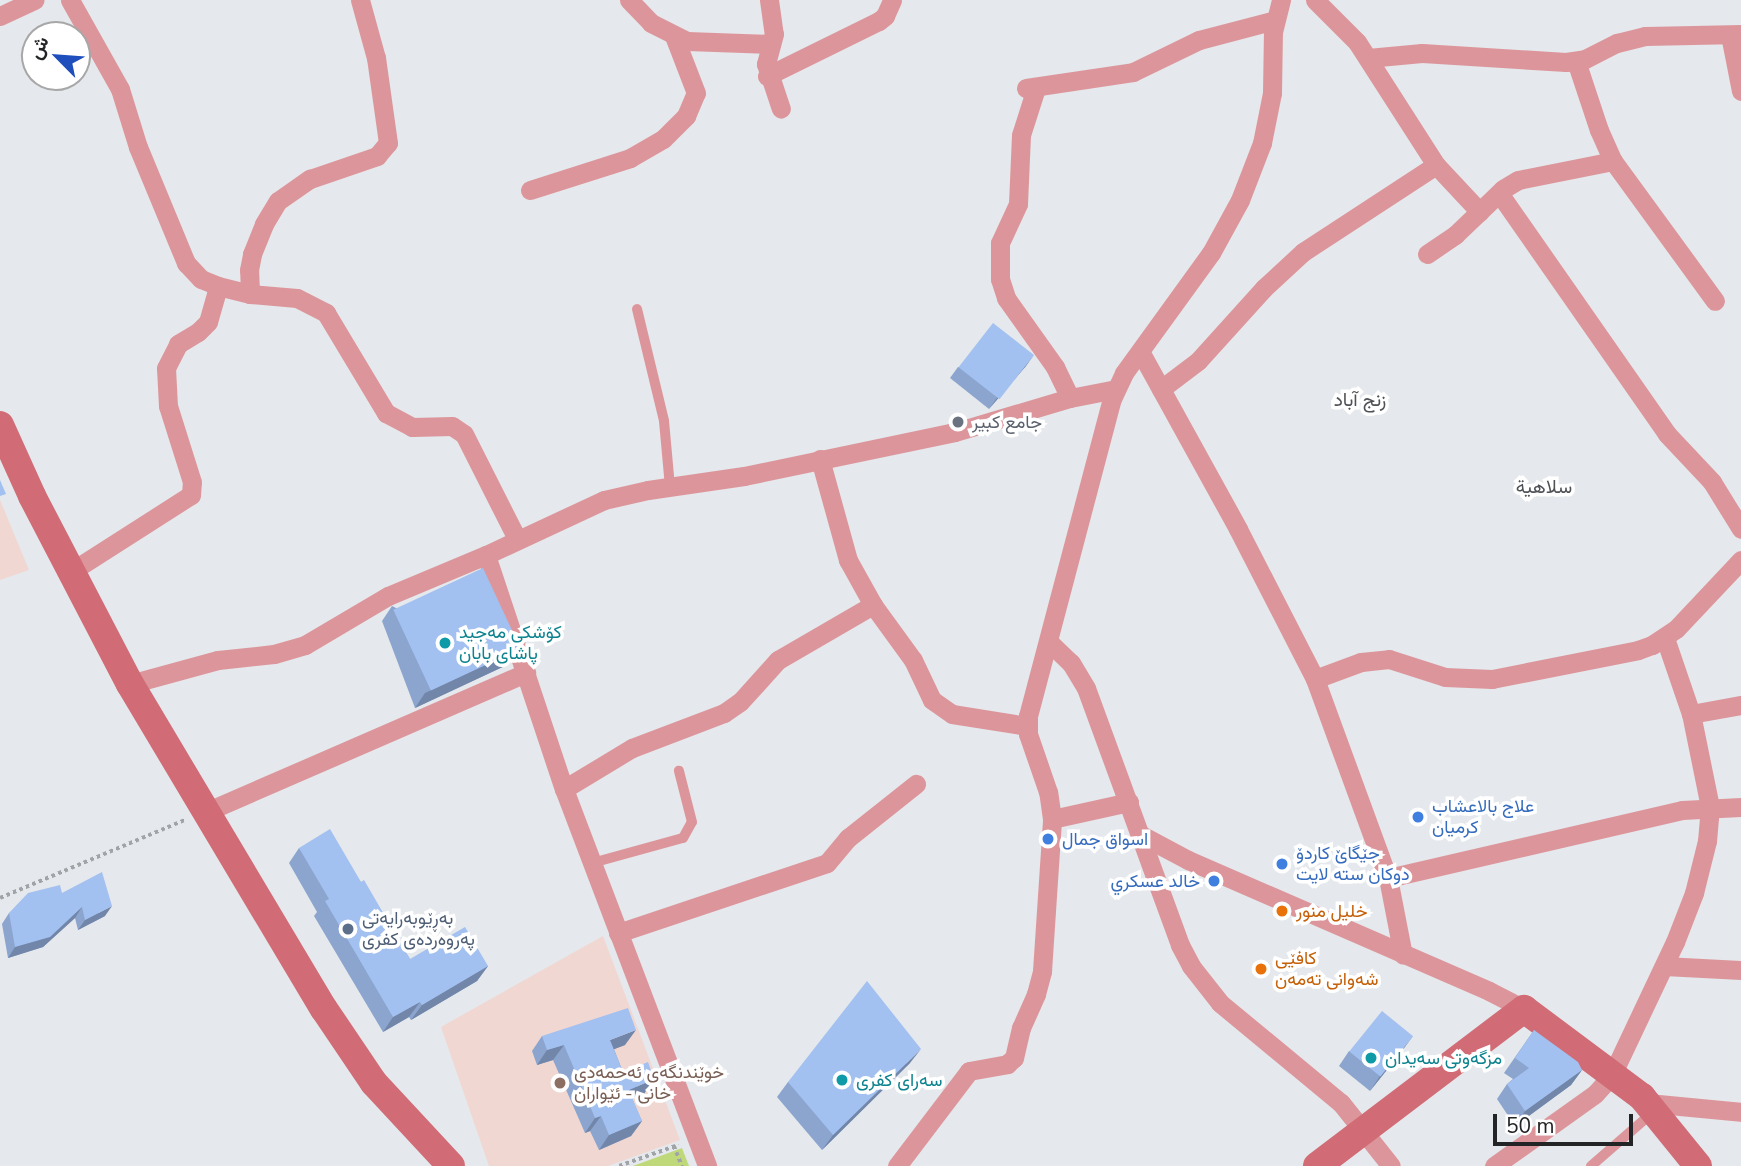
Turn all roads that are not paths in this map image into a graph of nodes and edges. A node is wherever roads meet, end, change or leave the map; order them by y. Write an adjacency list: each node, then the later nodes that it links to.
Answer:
1 (34, 0): 9 (street)
2 (70, 0): 25 (street)
3 (360, 0): 26 (street)
4 (629, 0): 12 (street)
5 (769, 0): 13 (street)
6 (892, 0): 16 (street)
7 (1282, 0): 10 (street)
8 (1315, 0): 14 (street)
9 (0, 16)
10 (1275, 20): 29 (street); 32 (street)
11 (1735, 35): 15 (street); 17 (street)
12 (674, 36): 13 (street); 21 (street)
13 (771, 44): 16 (street)
14 (1368, 58): 15 (street); 20 (street)
15 (1576, 61): 19 (street)
16 (767, 76): 18 (street)
17 (1741, 91)
18 (781, 109)
19 (1613, 161): 22 (street); 27 (street)
20 (1436, 165): 23 (street); 31 (street)
21 (530, 190)
22 (1499, 193): 23 (street); 36 (street)
23 (1480, 212): 24 (street)
24 (1427, 254)
25 (218, 286): 26 (street); 40 (street)
26 (250, 294): 37 (street)
27 (1715, 301)
28 (637, 309): 35 (lane)
29 (1141, 352): 30 (street); 31 (street)
30 (1116, 389): 32 (street); 43 (street)
31 (1161, 389): 45 (street)
32 (1070, 398): 34 (street)
33 (0, 425): 40 (street)
34 (820, 459): 35 (street); 41 (street)
35 (670, 488): 37 (street)
36 (1741, 529)
37 (517, 539): 38 (street)
38 (486, 555): 44 (street); 46 (street)
39 (1741, 560): 42 (street)
40 (72, 571): 46 (street)
41 (873, 605): 49 (street); 52 (street)
42 (1665, 638): 45 (street); 48 (street)
43 (1049, 642): 49 (street); 53 (street)
44 (526, 673): 52 (street); 56 (street)
45 (1315, 679): 60 (street)
46 (130, 684): 56 (street)
47 (1741, 705): 48 (street)
48 (1691, 715): 54 (street)
49 (1027, 726): 57 (street)
50 (679, 771): 59 (lane)
51 (916, 784): 61 (street)
52 (564, 789): 59 (street)
53 (1129, 802): 57 (street); 58 (street)
54 (1710, 807): 55 (street); 60 (street); 63 (street)
55 (1741, 807)
56 (208, 811): 70 (street)
57 (1052, 819): 72 (street)
58 (1141, 835): 62 (street); 69 (street)
59 (592, 863): 61 (street)
60 (1388, 878): 62 (street)
61 (618, 933): 71 (street)
62 (1403, 955): 65 (street)
63 (1664, 966): 64 (street); 66 (street)
64 (1741, 970)
65 (1524, 1009): 66 (street); 69 (street)
66 (1612, 1075): 67 (street); 75 (street)
67 (1652, 1107): 68 (street); 76 (lane); 77 (street)
68 (1741, 1112)
69 (1365, 1129): 73 (street); 74 (street)
70 (451, 1166)
71 (707, 1166)
72 (897, 1166)
73 (1317, 1166)
74 (1391, 1166)
75 (1494, 1166)
76 (1591, 1166)
77 (1698, 1166)

